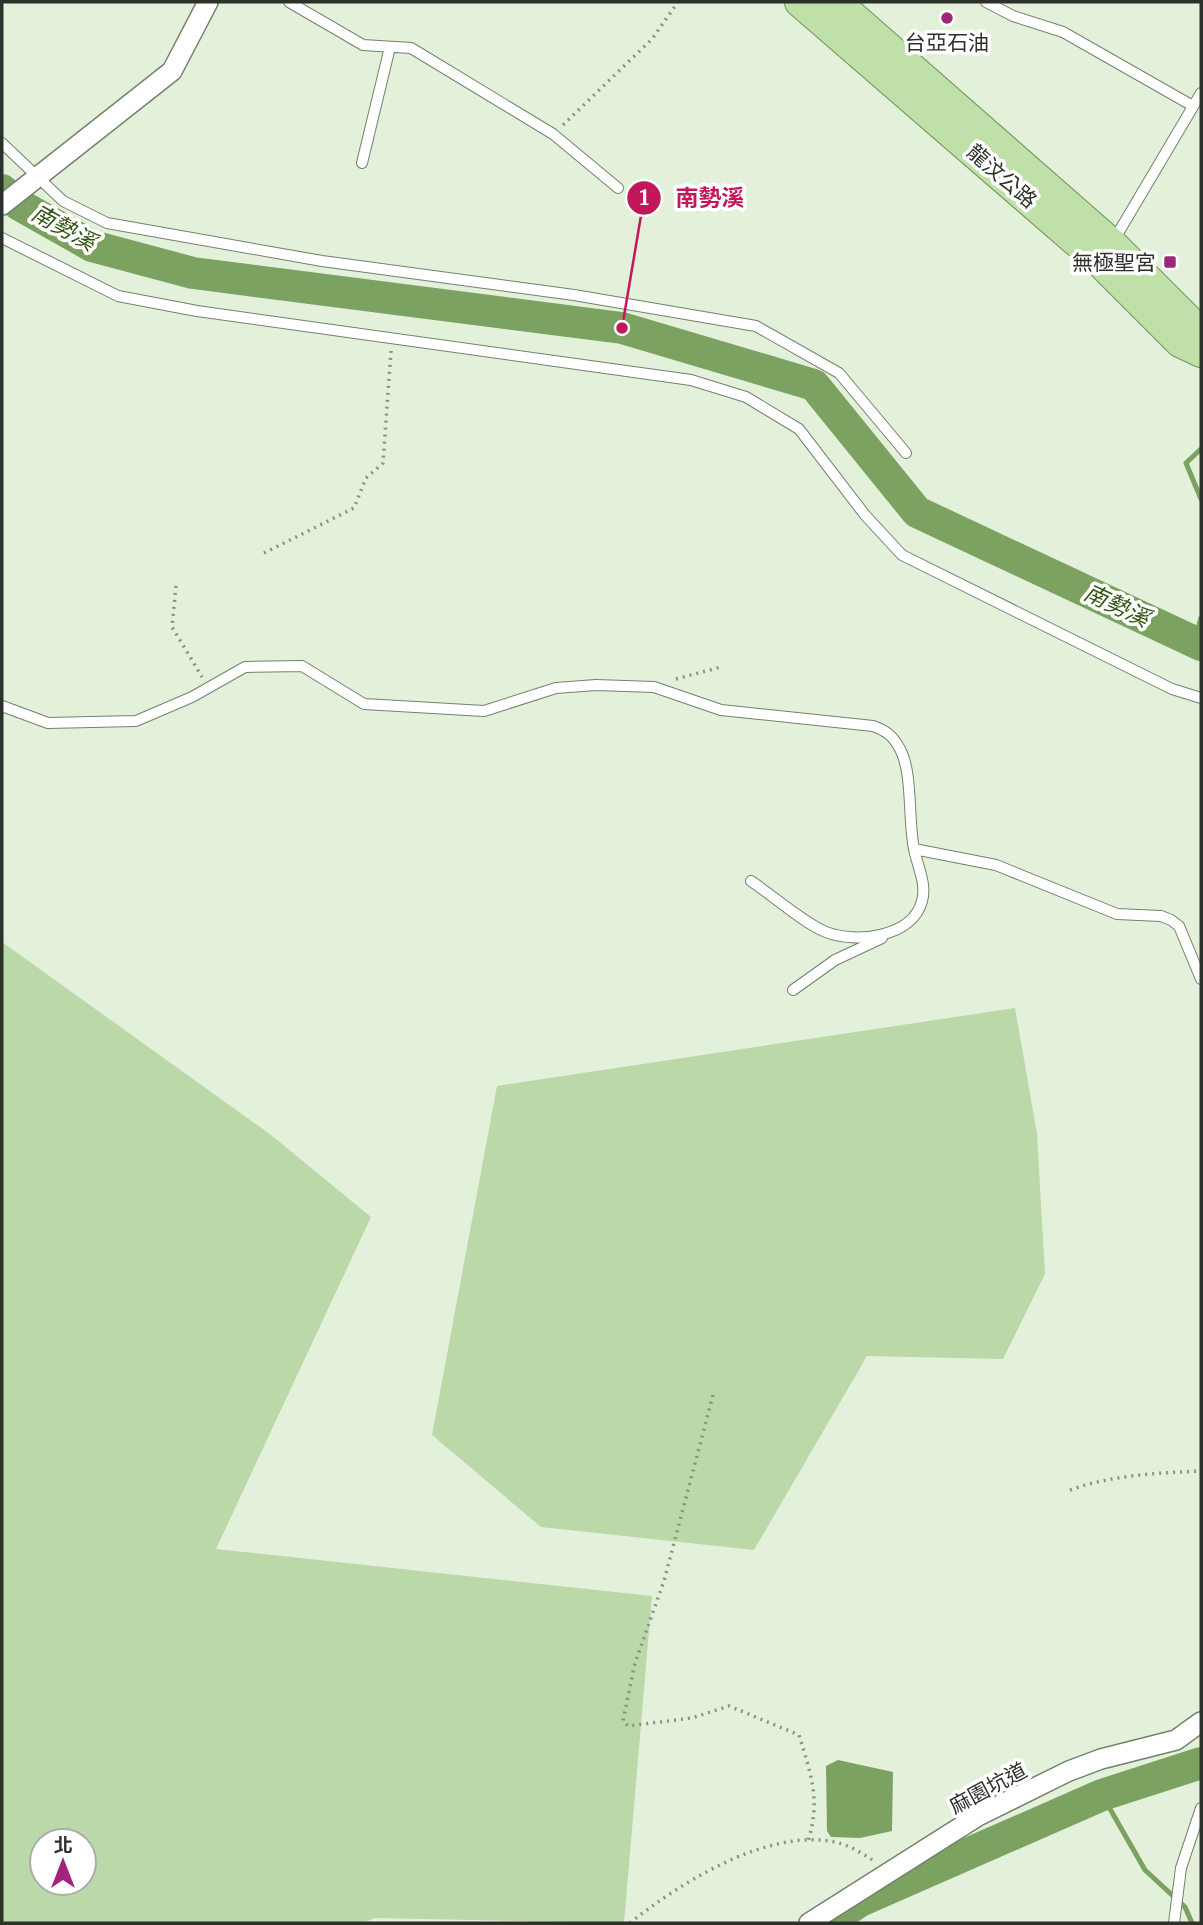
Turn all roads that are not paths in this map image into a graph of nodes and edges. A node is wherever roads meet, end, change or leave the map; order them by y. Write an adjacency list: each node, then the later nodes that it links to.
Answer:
1 (208, 2): 11 (street)
2 (289, 2): 6 (lane)
3 (800, 2): 15 (main road, 龍汶公路)
4 (836, 2): 15 (main road, 龍汶公路)
5 (986, 2): 8 (lane)
6 (390, 47): 10 (lane); 12 (lane)
7 (1201, 93): 8 (lane)
8 (1193, 106): 15 (lane)
9 (2, 143): 11 (lane)
10 (362, 163)
11 (34, 179): 13 (street); 18 (lane)
12 (618, 188)
13 (2, 205)
14 (2, 238): 19 (lane)
15 (1105, 252): 16 (main road); 17 (main road, 龍汶公路)
16 (1201, 337)
17 (1201, 352)
18 (906, 453)
19 (1201, 698)
20 (2, 706): 21 (lane)
21 (914, 849): 23 (lane); 24 (lane)
22 (751, 881): 23 (lane)
23 (899, 930): 25 (lane)
24 (1201, 979)
25 (793, 990)
26 (1201, 1723): 28 (street, 麻園坑道)
27 (1201, 1808): 29 (lane)
28 (809, 1923)
29 (1174, 1923)

